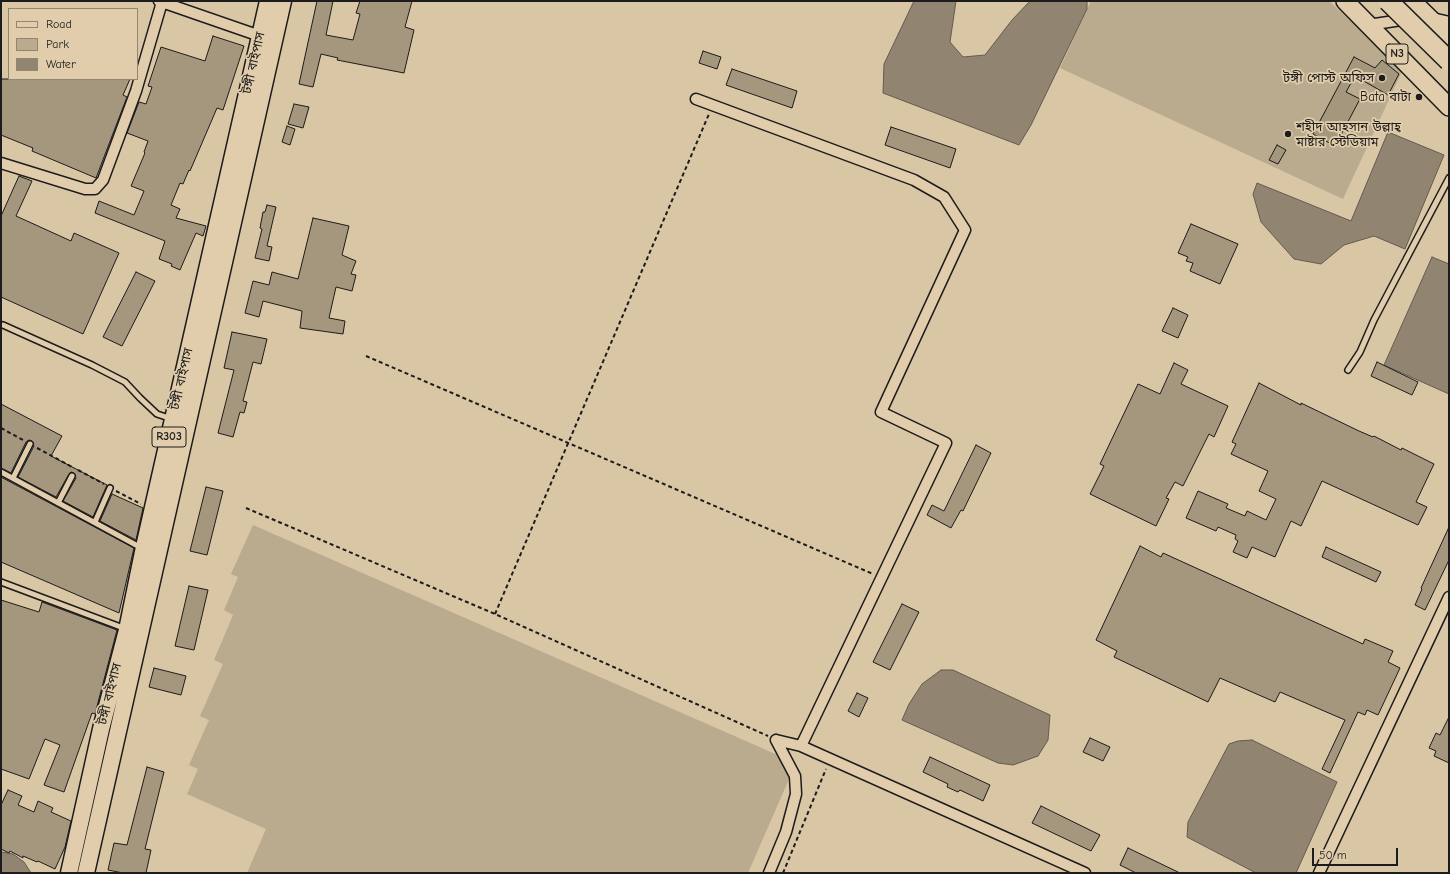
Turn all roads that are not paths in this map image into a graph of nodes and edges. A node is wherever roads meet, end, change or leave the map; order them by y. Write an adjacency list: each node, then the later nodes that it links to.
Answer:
1 (268, 1): 10 (main road, টঙ্গী বাইপাস / R303)
2 (283, 1): 33 (main road, R303)
3 (1345, 1): 9 (highway, N3)
4 (1388, 1): 12 (highway, bridge)
5 (1412, 1): 7 (highway)
6 (160, 2): 10 (street); 15 (street)
7 (1428, 17): 8 (street); 9 (street); 11 (highway)
8 (1449, 22)
9 (1368, 25): 14 (highway, N3)
10 (260, 36): 19 (main road, টঙ্গী বাইপাস / R303)
11 (1449, 37)
12 (1449, 61)
13 (696, 99): 31 (street)
14 (1449, 107)
15 (1, 163)
16 (1449, 178): 18 (lane)
17 (3, 326): 19 (lane)
18 (1348, 370)
19 (173, 420): 27 (main road, টঙ্গী বাইপাস / R303)
20 (30, 444): 23 (lane)
21 (1, 472): 23 (lane)
22 (72, 476): 25 (lane)
23 (13, 478): 25 (lane)
24 (110, 488): 26 (lane)
25 (58, 503): 26 (lane)
26 (95, 522): 27 (lane)
27 (144, 547): 30 (main road, টঙ্গী বাইপাস / R303)
28 (1, 582): 30 (lane)
29 (1449, 597): 36 (street)
30 (127, 630): 32 (main road, টঙ্গী বাইপাস / R303)
31 (801, 746): 34 (street); 35 (street)
32 (69, 873)
33 (86, 873)
34 (769, 873)
35 (1085, 873)
36 (1319, 873)

